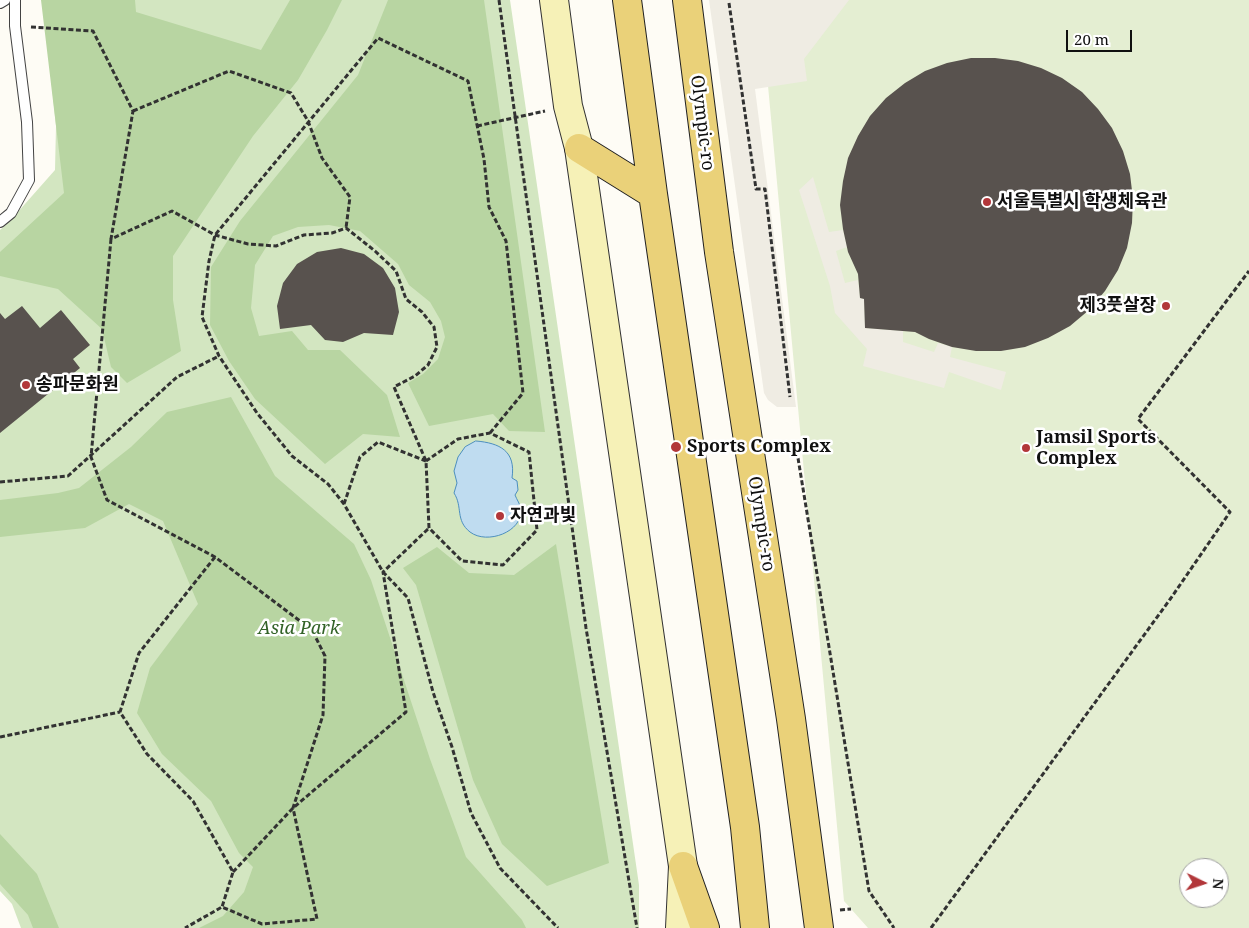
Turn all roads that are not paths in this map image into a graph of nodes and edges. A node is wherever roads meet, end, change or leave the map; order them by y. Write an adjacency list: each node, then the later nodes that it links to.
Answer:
1 (5, 0): 6 (lane)
2 (15, 0): 9 (lane)
3 (554, 0): 7 (street)
4 (627, 0): 8 (main road)
5 (686, 0): 14 (main road, Olympic-ro)
6 (0, 3)
7 (579, 148): 8 (main road); 10 (street)
8 (653, 194): 13 (main road)
9 (0, 222)
10 (683, 866): 11 (street); 12 (main road)
11 (680, 928)
12 (705, 928)
13 (755, 928)
14 (819, 928)

